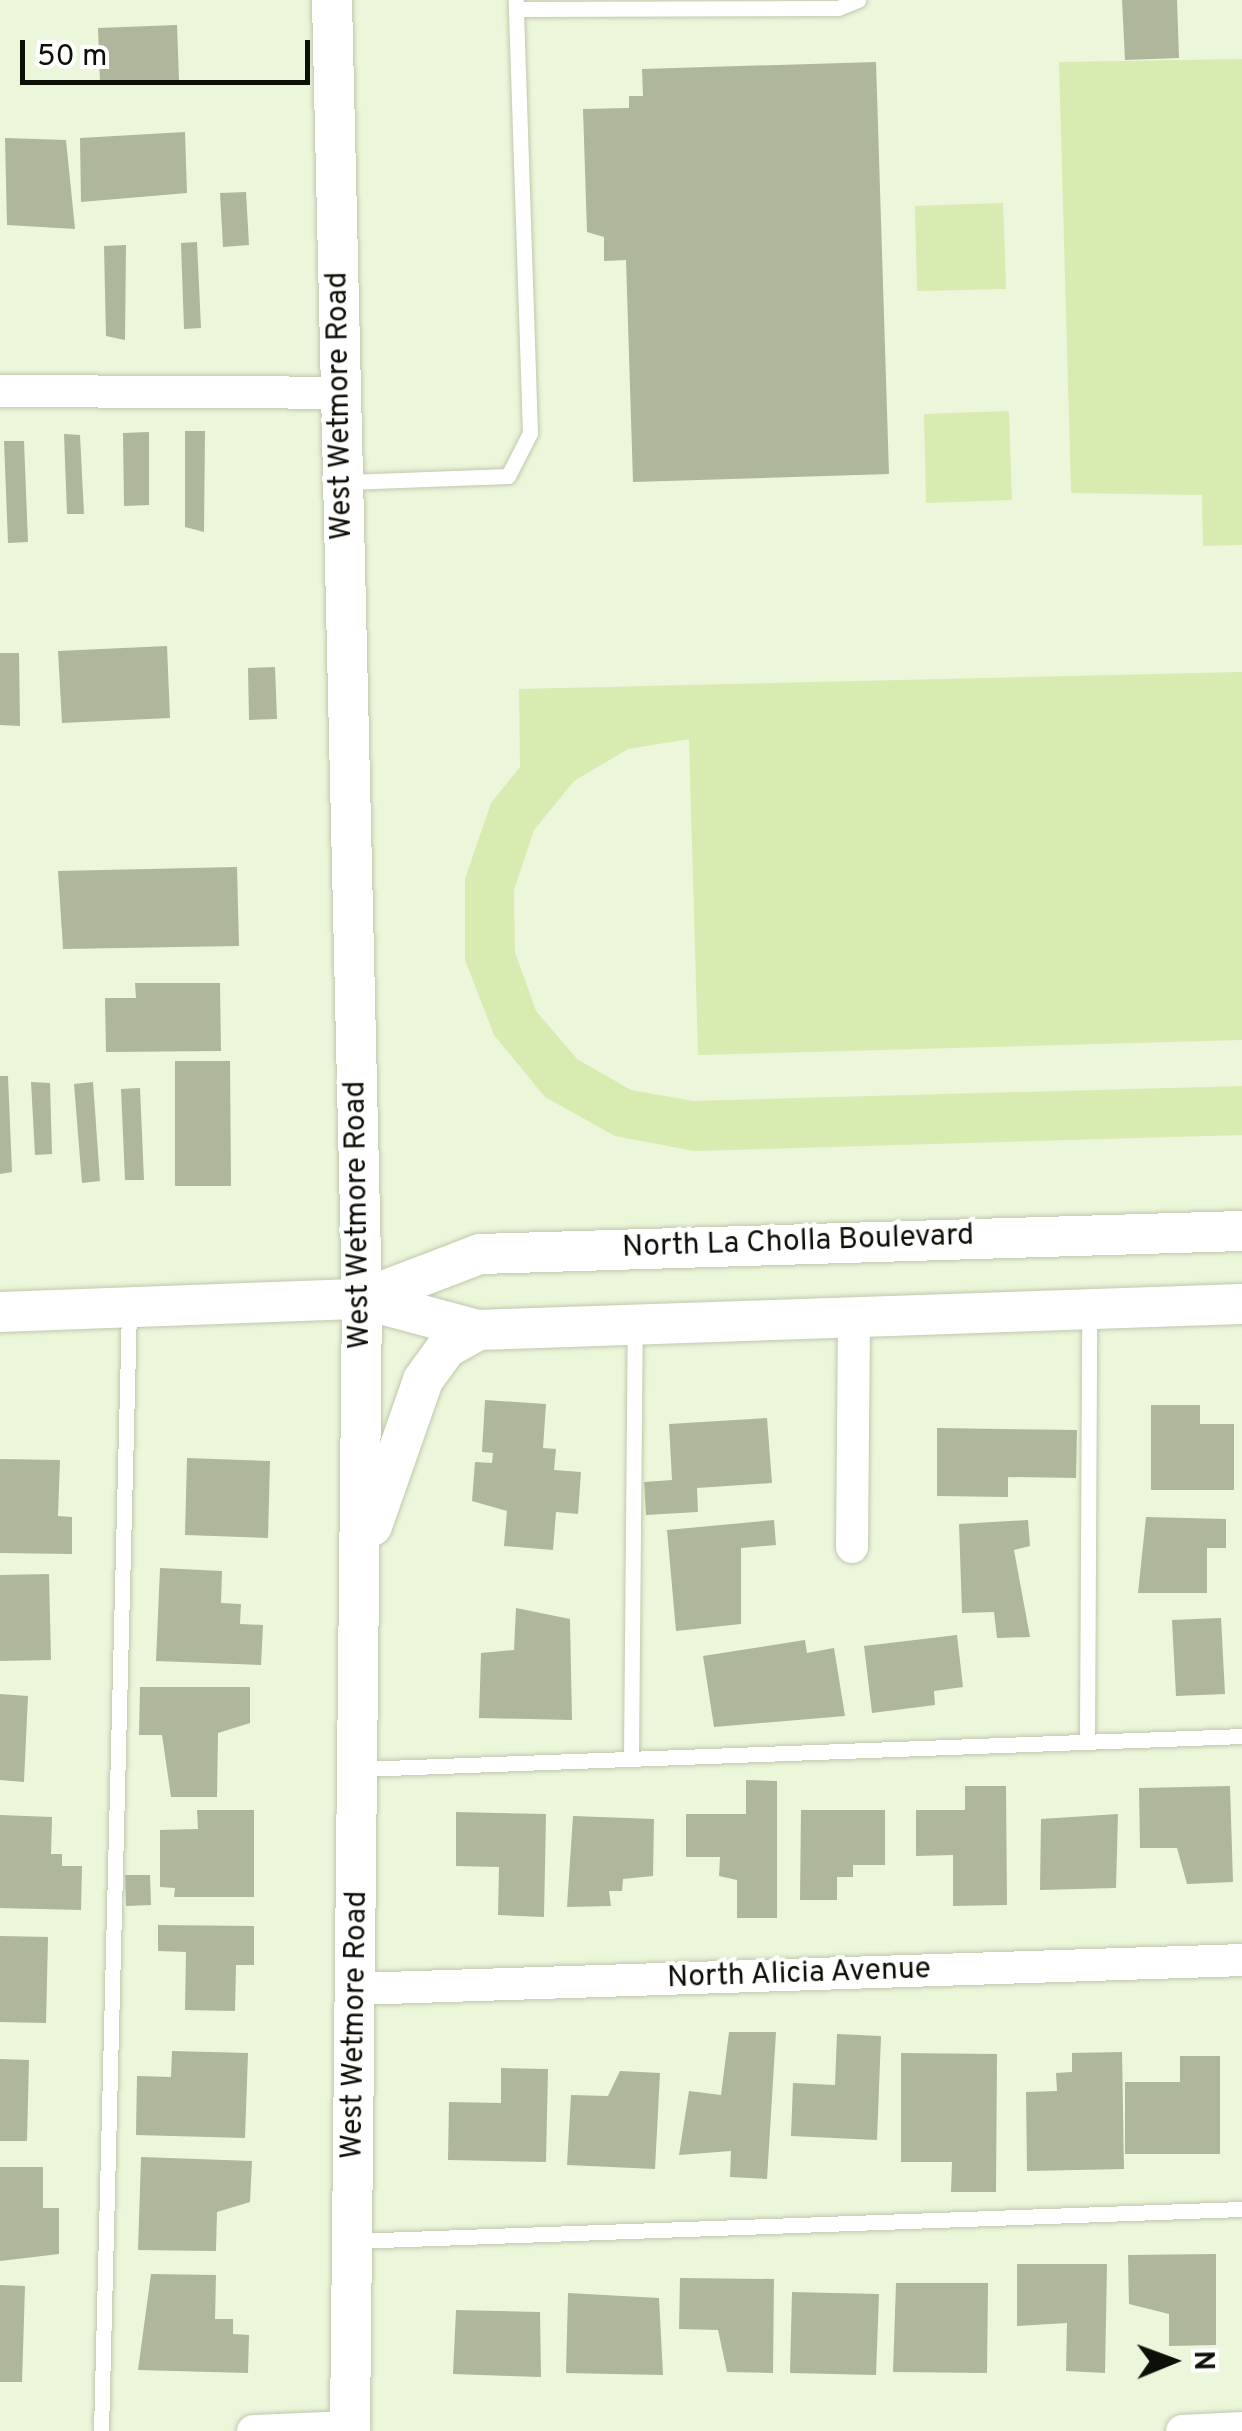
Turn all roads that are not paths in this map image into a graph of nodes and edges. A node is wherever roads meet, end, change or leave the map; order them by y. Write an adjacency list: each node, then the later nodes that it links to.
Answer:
1 (332, 0): 5 (street, West Wetmore Road)
2 (858, 0): 3 (lane)
3 (516, 4): 6 (lane)
4 (0, 391): 5 (street)
5 (341, 393): 6 (street, West Wetmore Road)
6 (343, 482): 8 (street, West Wetmore Road)
7 (1242, 1230): 8 (street, North La Cholla Boulevard)
8 (362, 1299): 10 (street, North La Cholla Boulevard); 15 (street, North La Cholla Boulevard); 17 (street, West Wetmore Road)
9 (1242, 1304): 11 (street, North La Cholla Boulevard)
10 (130, 1307): 12 (street, North La Cholla Boulevard); 28 (lane)
11 (1089, 1309): 13 (street, North La Cholla Boulevard); 19 (lane)
12 (0, 1312)
13 (854, 1316): 14 (street, North La Cholla Boulevard); 16 (street)
14 (635, 1325): 15 (street, North La Cholla Boulevard); 20 (lane)
15 (478, 1330): 17 (street)
16 (852, 1547)
17 (362, 1554): 21 (street, West Wetmore Road)
18 (1242, 1736): 19 (lane)
19 (1086, 1742): 20 (lane)
20 (631, 1758): 21 (lane)
21 (360, 1769): 23 (street, West Wetmore Road)
22 (1242, 1960): 23 (street, North Alicia Avenue)
23 (356, 1989): 25 (street, West Wetmore Road)
24 (1242, 2208): 25 (lane)
25 (352, 2241): 27 (street, West Wetmore Road)
26 (1242, 2428): 30 (street)
27 (350, 2429): 29 (street)
28 (100, 2431)
29 (254, 2431)
30 (1182, 2431)

